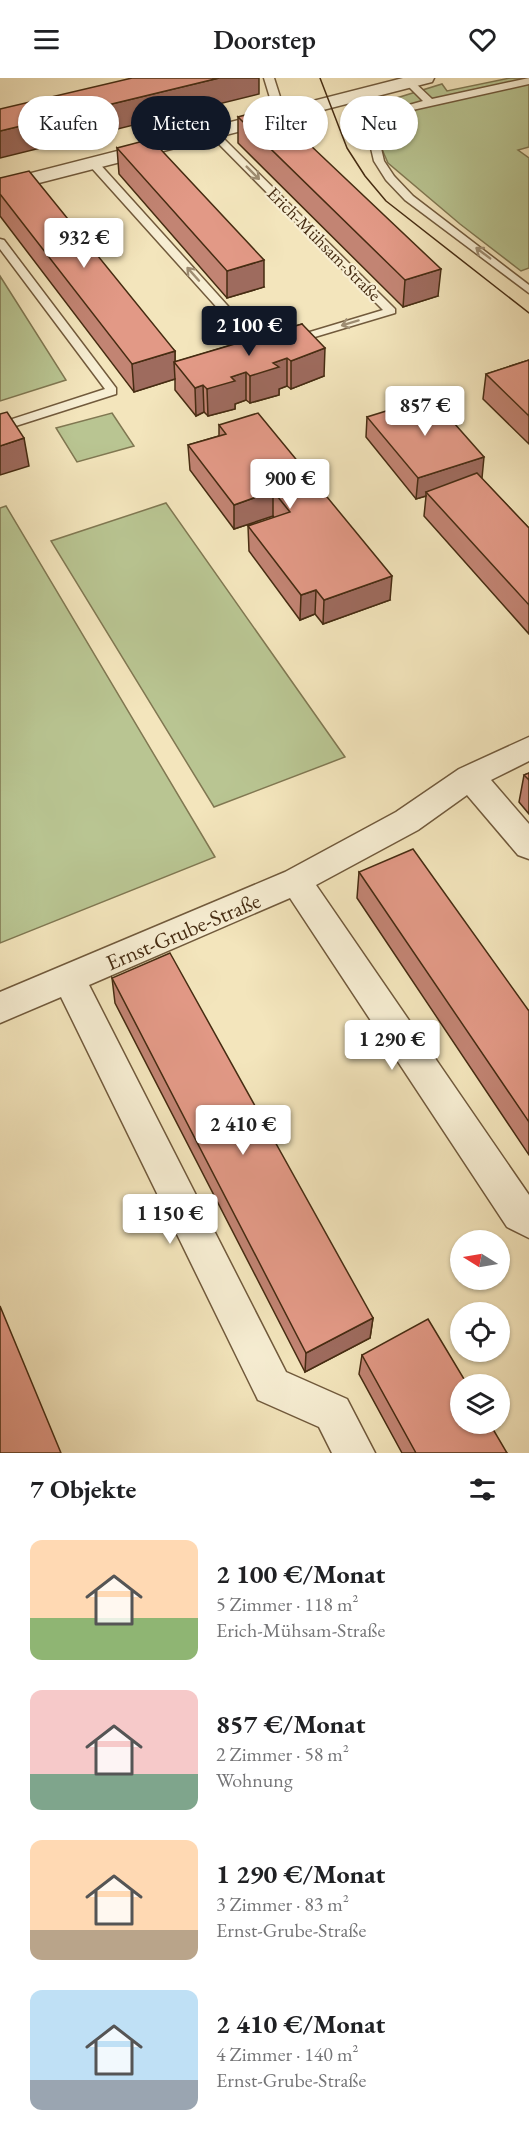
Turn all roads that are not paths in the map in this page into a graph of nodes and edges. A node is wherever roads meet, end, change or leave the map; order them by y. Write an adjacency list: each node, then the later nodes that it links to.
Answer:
1 (269, 78): 4 (lane)
2 (417, 80): 5 (lane); 6 (street)
3 (529, 81): 5 (lane)
4 (274, 96)
5 (430, 102): 12 (lane, one-way to 5)
6 (328, 103)
7 (143, 150): 9 (street)
8 (230, 150): 9 (lane, Erich-Mühsam-Straße, one-way to 9)
9 (93, 163): 10 (street)
10 (0, 187)
11 (0, 242): 13 (lane)
12 (529, 290)
13 (0, 427)
14 (529, 748): 15 (street, Ernst-Grube-Straße)
15 (470, 777): 16 (street); 17 (street, Ernst-Grube-Straße)
16 (529, 846)
17 (296, 881): 18 (street, Ernst-Grube-Straße); 20 (street)
18 (69, 980): 19 (street, Ernst-Grube-Straße); 21 (street)
19 (0, 1008)
20 (529, 1220)
21 (354, 1453)

